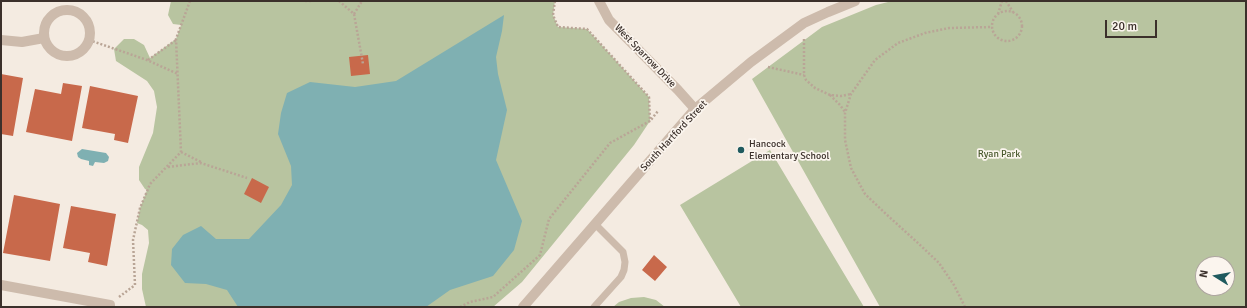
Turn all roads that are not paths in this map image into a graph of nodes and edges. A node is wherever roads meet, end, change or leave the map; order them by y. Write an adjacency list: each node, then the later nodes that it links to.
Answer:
1 (599, 1): 5 (street, West Sparrow Drive)
2 (855, 1): 5 (street, South Hartford Street)
3 (44, 38): 3 (street); 4 (street)
4 (1, 40)
5 (695, 109): 6 (street, South Hartford Street)
6 (595, 224): 9 (street, South Hartford Street); 10 (lane)
7 (1, 285): 8 (street)
8 (110, 306)
9 (523, 307)
10 (594, 307)

